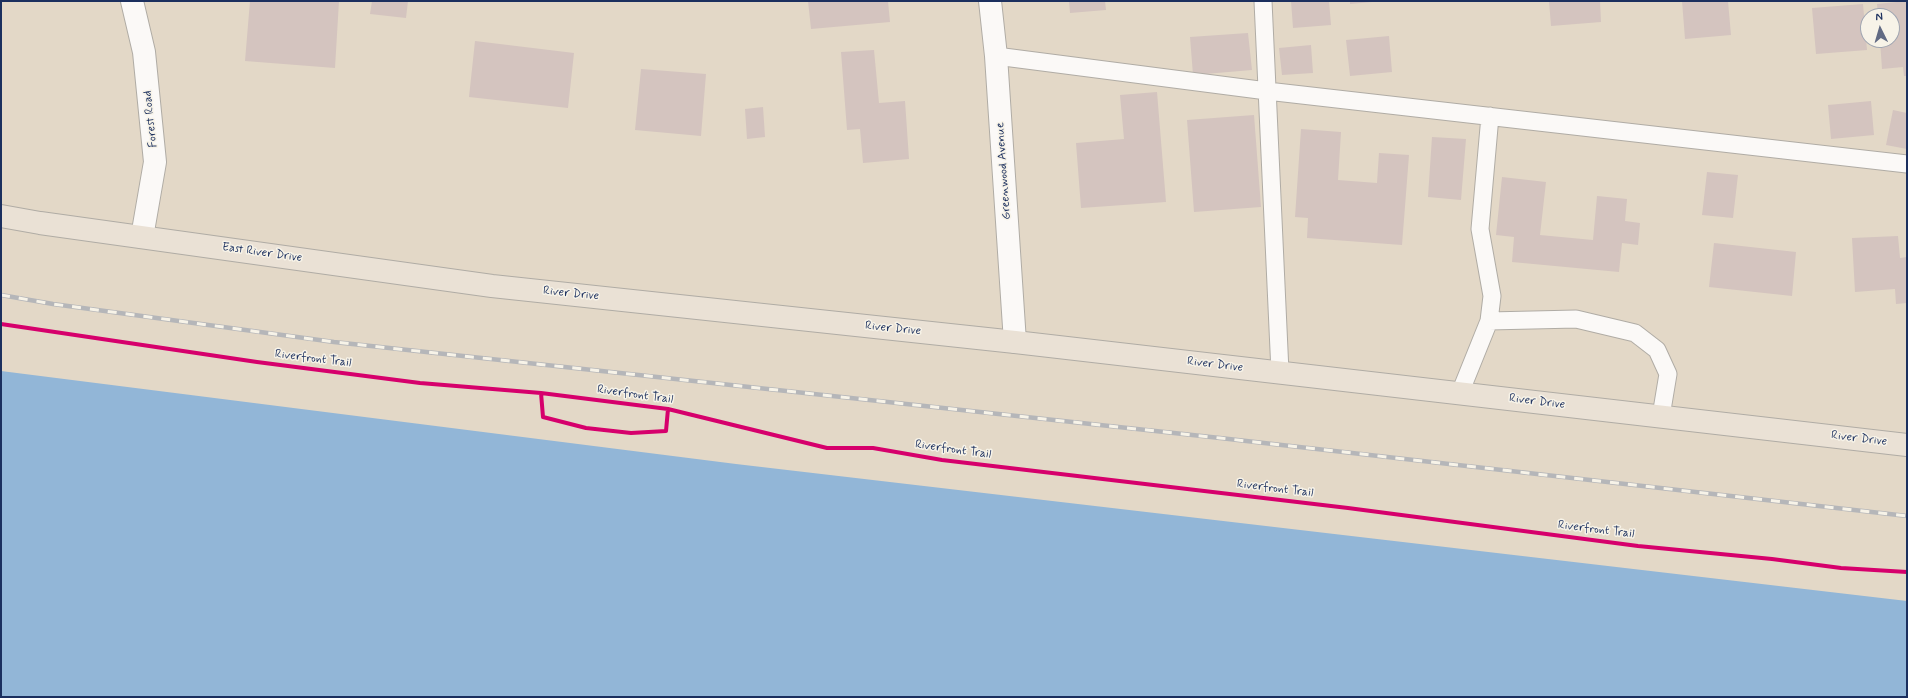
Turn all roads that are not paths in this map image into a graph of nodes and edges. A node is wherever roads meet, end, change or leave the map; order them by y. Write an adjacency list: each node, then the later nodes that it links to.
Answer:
1 (132, 1): 9 (street, Forest Road)
2 (990, 1): 4 (street, Greenwood Avenue)
3 (1263, 1): 5 (lane)
4 (996, 56): 5 (lane); 12 (street, Greenwood Avenue)
5 (1267, 91): 6 (lane); 13 (lane)
6 (1490, 116): 7 (lane); 11 (lane)
7 (1907, 164)
8 (1, 216): 9 (main road, East River Drive)
9 (142, 237): 10 (main road, East River Drive)
10 (524, 289): 12 (main road, River Drive)
11 (1489, 321): 14 (lane); 15 (lane)
12 (1015, 342): 13 (main road, River Drive)
13 (1280, 372): 14 (main road, River Drive)
14 (1460, 393): 15 (main road, River Drive)
15 (1661, 416): 16 (main road, River Drive)
16 (1907, 444)

